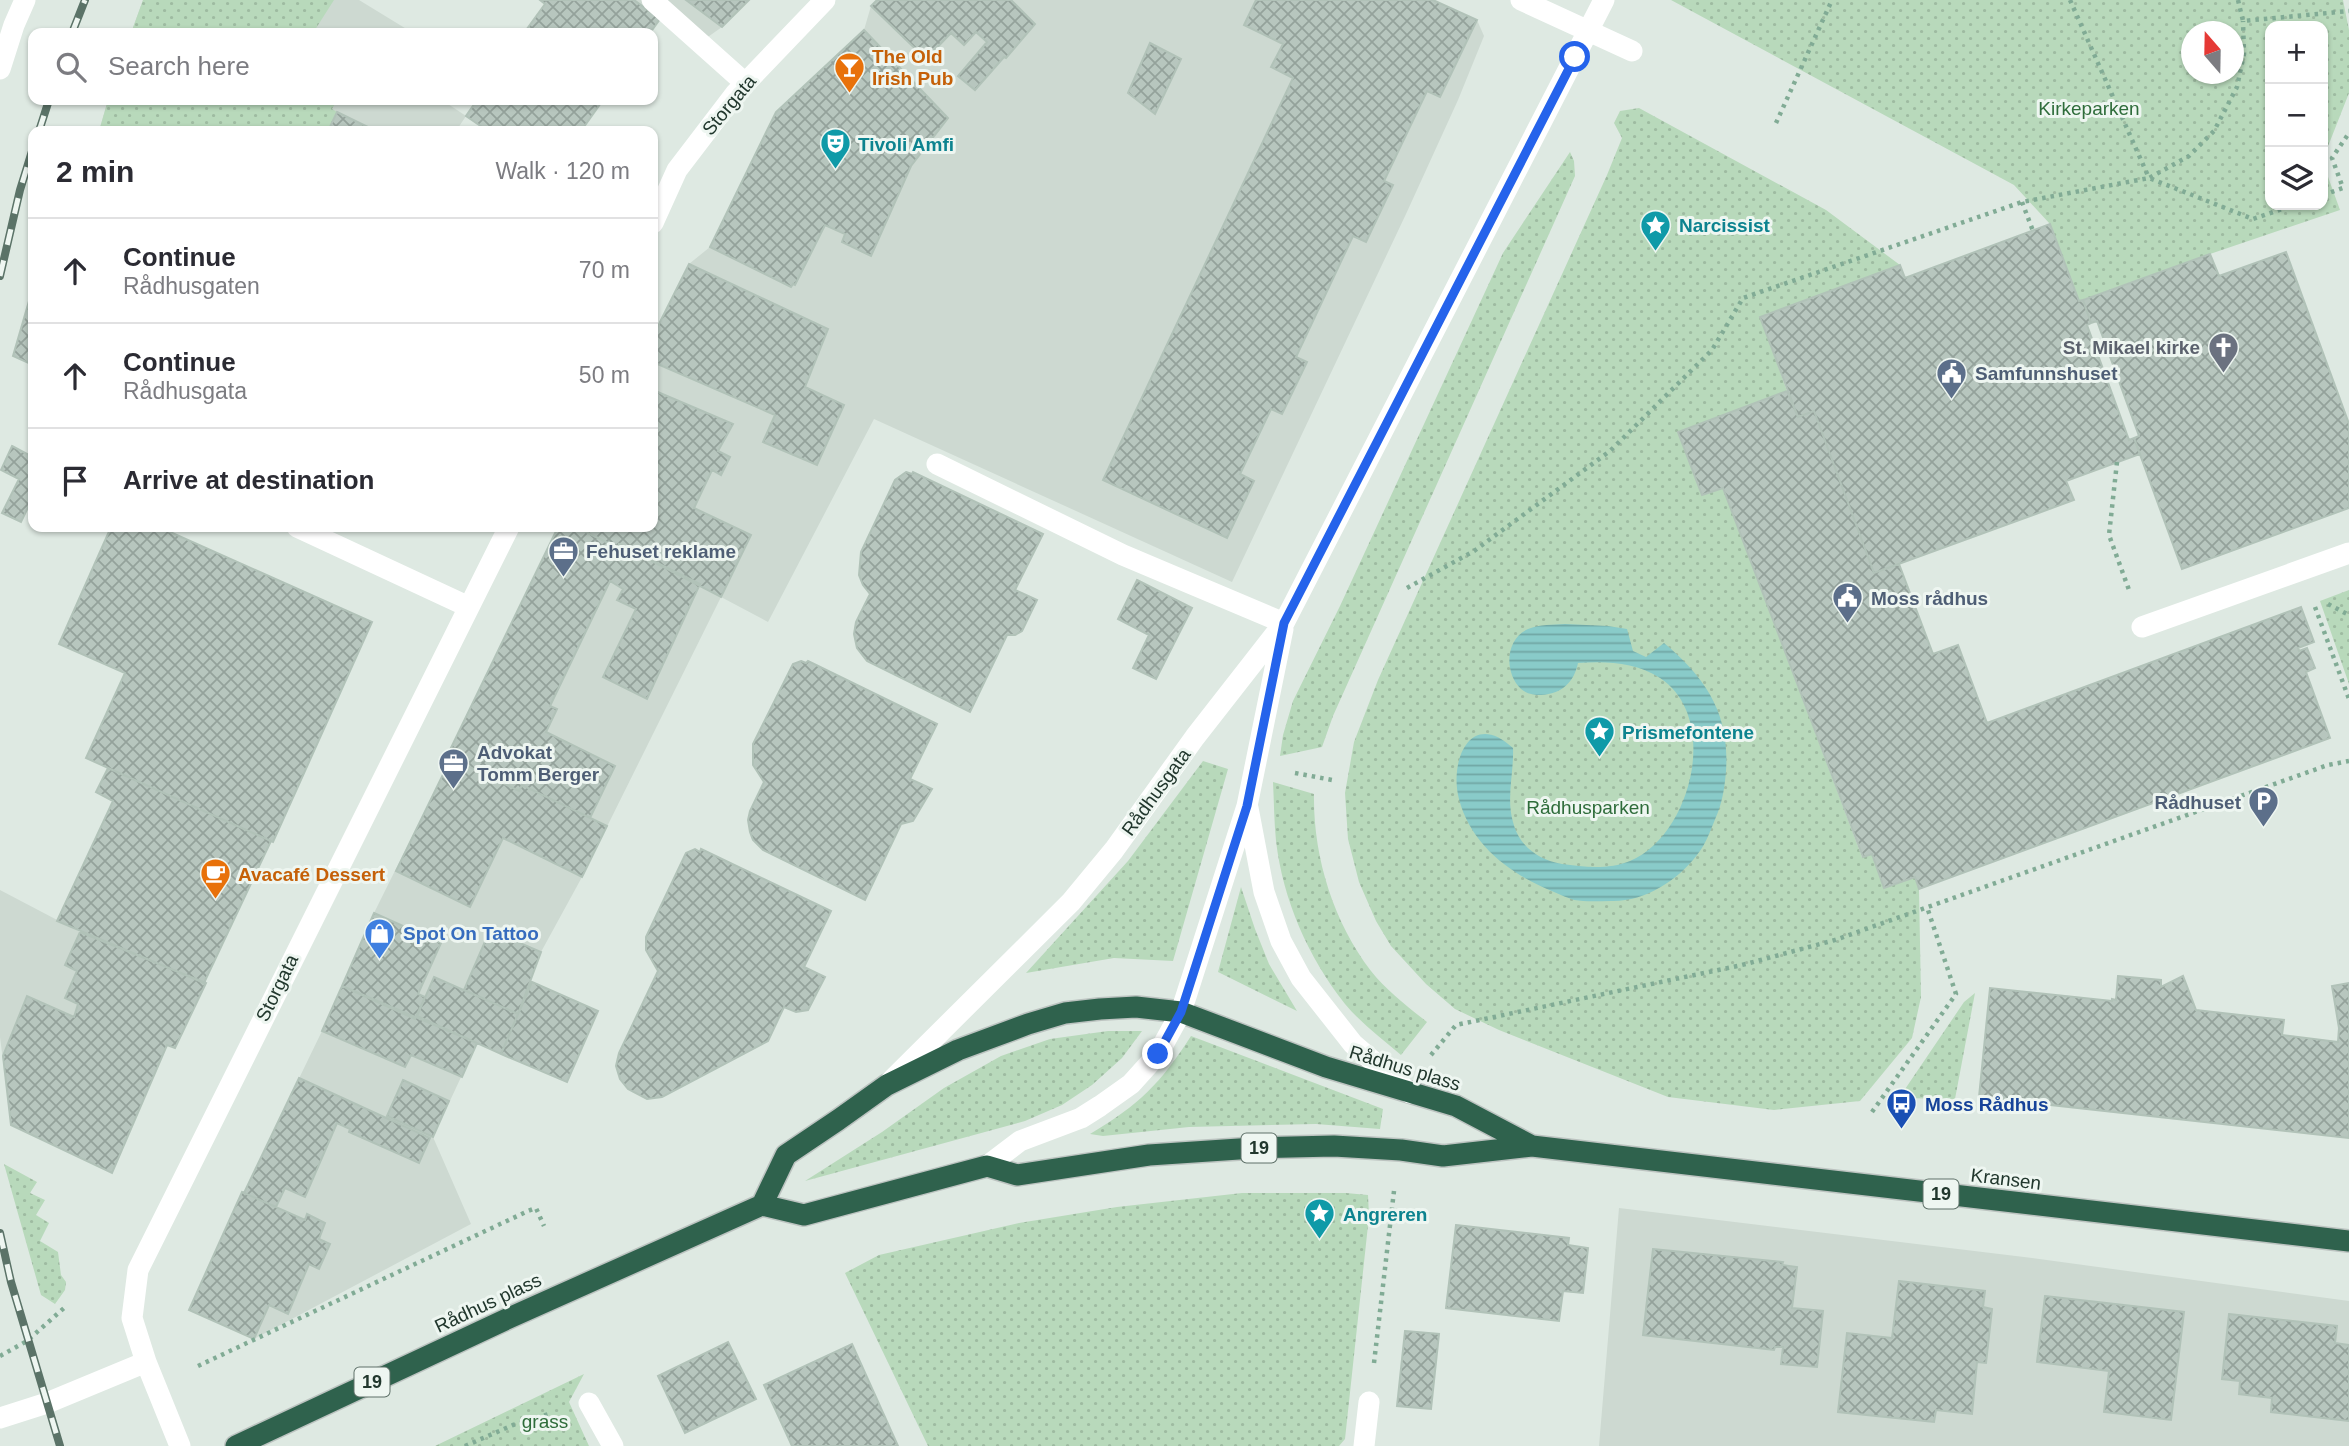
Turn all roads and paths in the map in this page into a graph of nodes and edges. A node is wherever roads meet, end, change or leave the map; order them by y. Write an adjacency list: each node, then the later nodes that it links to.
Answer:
1 (25, 0): 13 (street)
2 (652, 0): 14 (street)
3 (825, 0): 14 (street, Storgata)
4 (1521, 0): 11 (street)
5 (1604, 0): 11 (street)
6 (1832, 0): 16 (path)
7 (2070, 0): 18 (path)
8 (2238, 0): 10 (path)
9 (2349, 11): 10 (path)
10 (2243, 21)
11 (1588, 31): 12 (street); 32 (street)
12 (1632, 51)
13 (0, 69)
14 (745, 83): 22 (street, Storgata)
15 (2237, 84): 18 (path)
16 (1776, 123)
17 (2349, 133): 19 (path)
18 (2148, 177): 20 (path); 21 (path)
19 (2328, 193)
20 (2022, 202): 23 (path); 30 (path)
21 (2279, 210)
22 (658, 212)
23 (2033, 231)
24 (2117, 462): 33 (path)
25 (937, 464): 32 (street)
26 (308, 532): 31 (street)
27 (506, 532): 31 (street, Storgata)
28 (2349, 553): 29 (street)
29 (2301, 570): 33 (street); 34 (path)
30 (1407, 589)
31 (468, 607): 53 (street, Storgata)
32 (1284, 623): 38 (street); 42 (street, Rådhusgata)
33 (2142, 627)
34 (2349, 699)
35 (2349, 761): 39 (path)
36 (1283, 770): 37 (path)
37 (1332, 780)
38 (1247, 806): 40 (street); 43 (street)
39 (1927, 907): 41 (path); 44 (path)
40 (1181, 1012): 42 (highway, Rådhus plass / 19); 43 (highway, Rådhus plass / 19); 46 (street)
41 (1430, 1056)
42 (887, 1085): 48 (highway, Rådhus plass / 19)
43 (1411, 1094): 45 (highway, Rådhus plass / 19)
44 (1872, 1112)
45 (1532, 1146): 46 (highway, 19); 50 (highway, Kransen / 19)
46 (987, 1166): 48 (highway, 19)
47 (1395, 1180): 55 (path)
48 (762, 1205): 59 (highway, Rådhus plass / 19)
49 (544, 1226): 54 (path)
50 (2349, 1241)
51 (64, 1308): 52 (path)
52 (0, 1356)
53 (146, 1362): 57 (street); 58 (street, Storgata)
54 (198, 1366)
55 (1369, 1402): 62 (street)
56 (589, 1403): 60 (path); 61 (street)
57 (0, 1418)
58 (180, 1446)
59 (236, 1446)
60 (465, 1446)
61 (613, 1446)
62 (1364, 1446)

